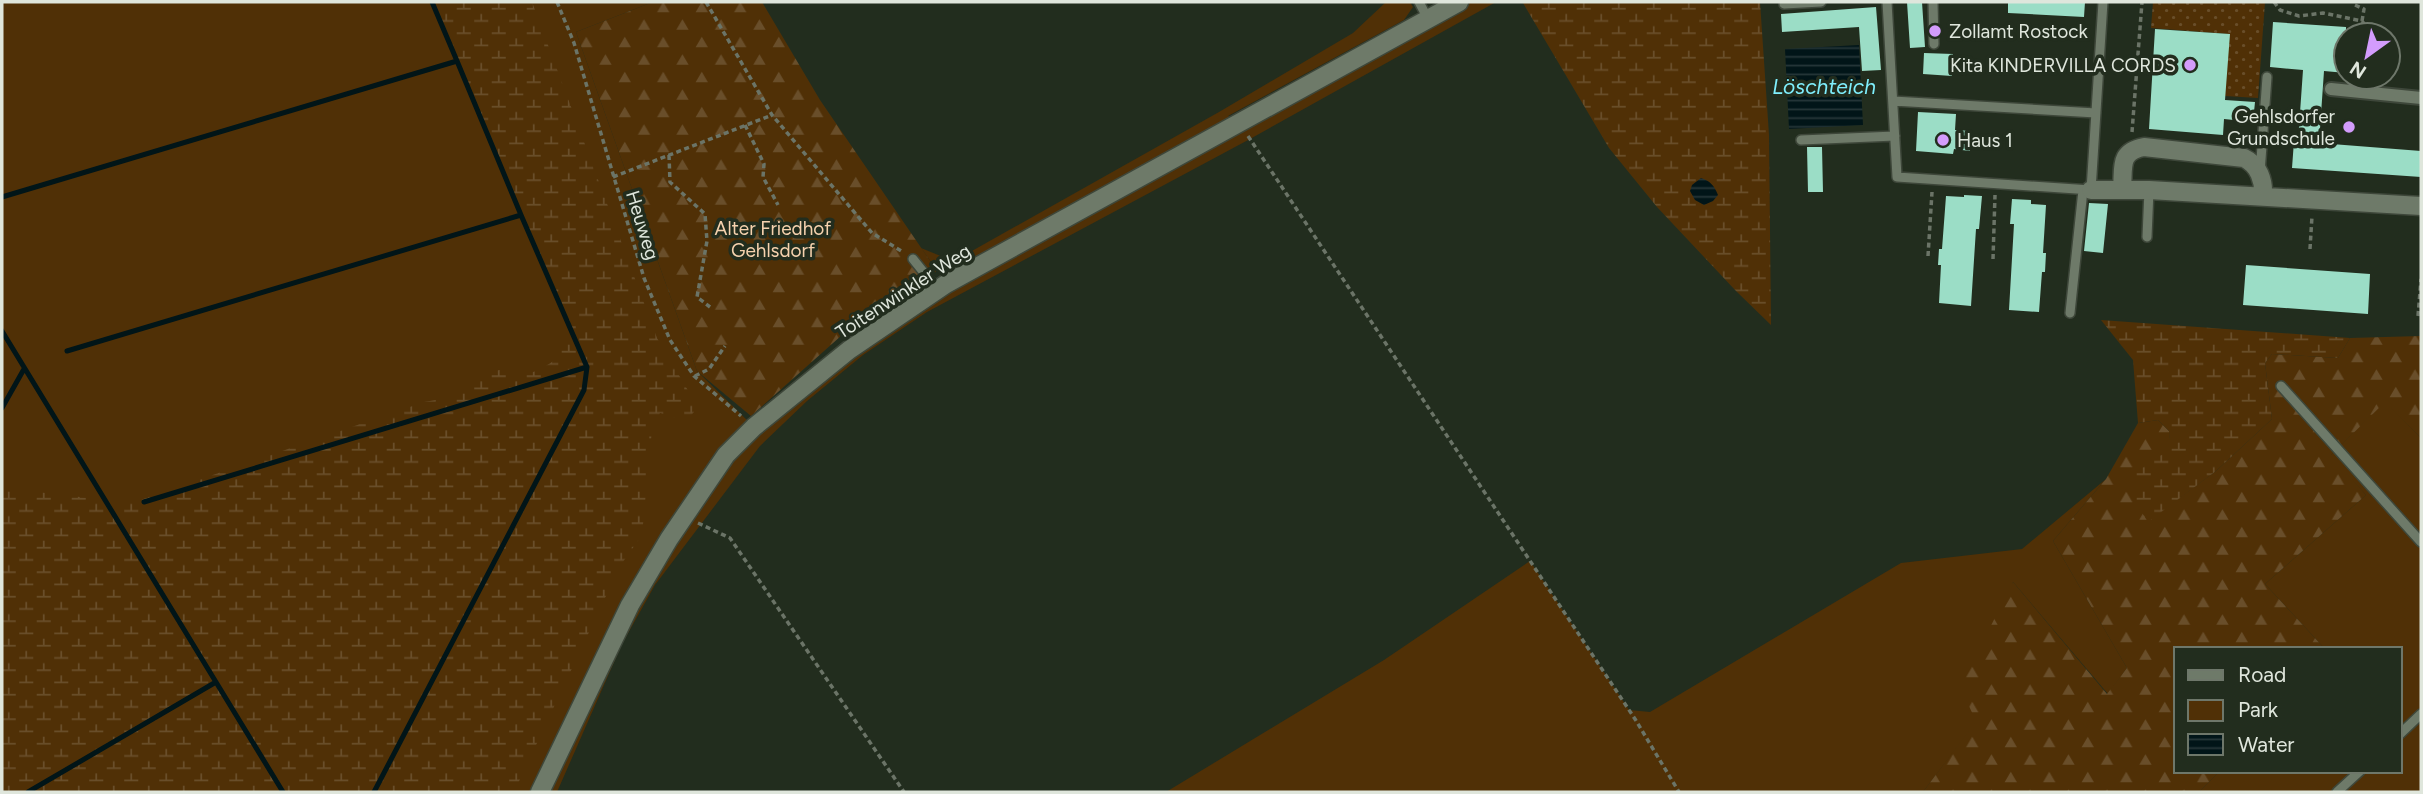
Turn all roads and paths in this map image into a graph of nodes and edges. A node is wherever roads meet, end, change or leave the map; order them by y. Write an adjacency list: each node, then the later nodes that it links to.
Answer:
1 (557, 2): 29 (path, Heuweg)
2 (706, 2): 21 (path)
3 (1419, 2): 13 (lane)
4 (1459, 2): 13 (street, Toitenwinkler Weg)
5 (1821, 2): 11 (lane)
6 (1887, 2): 19 (lane)
7 (1933, 2): 15 (lane)
8 (2103, 2): 20 (lane)
9 (2141, 2): 26 (path)
10 (2274, 2): 14 (path)
11 (1784, 4)
12 (2355, 5): 14 (path)
13 (1428, 19): 22 (street, Toitenwinkler Weg)
14 (2362, 20)
15 (1934, 44)
16 (2267, 77): 28 (lane)
17 (2331, 89): 18 (street)
18 (2421, 98)
19 (1893, 101): 20 (lane); 24 (lane)
20 (2096, 113): 33 (lane)
21 (772, 115): 23 (path); 42 (path)
22 (1239, 122): 45 (street, Toitenwinkler Weg); 60 (path)
23 (745, 125): 27 (path); 37 (path)
24 (1895, 136): 25 (lane); 30 (lane)
25 (1801, 140)
26 (2131, 149): 28 (street); 32 (street)
27 (669, 155): 29 (path); 46 (path)
28 (2260, 174): 35 (street)
29 (613, 177): 50 (path, Heuweg)
30 (1933, 180): 31 (lane); 41 (path)
31 (1996, 184): 33 (lane); 43 (path)
32 (2122, 189): 33 (street); 34 (street)
33 (2087, 190): 47 (lane)
34 (2150, 190): 35 (street); 39 (lane)
35 (2263, 196): 36 (street)
36 (2314, 200): 38 (street); 40 (path)
37 (778, 205)
38 (2421, 206)
39 (2147, 237)
40 (2310, 249)
41 (1928, 256)
42 (913, 259): 45 (lane)
43 (1993, 259)
44 (2421, 279): 48 (path)
45 (937, 289): 52 (street, Toitenwinkler Weg)
46 (710, 307)
47 (2070, 313)
48 (2418, 316)
49 (725, 346): 50 (path)
50 (694, 376): 52 (path, Heuweg)
51 (2281, 386): 54 (lane)
52 (754, 427): 53 (street, Toitenwinkler Weg)
53 (684, 516): 58 (street, Toitenwinkler Weg); 59 (path)
54 (2421, 542)
55 (2421, 714): 56 (lane)
56 (2402, 732)
57 (2358, 773): 61 (lane)
58 (540, 792)
59 (904, 792)
60 (1679, 792)
61 (2337, 792)

